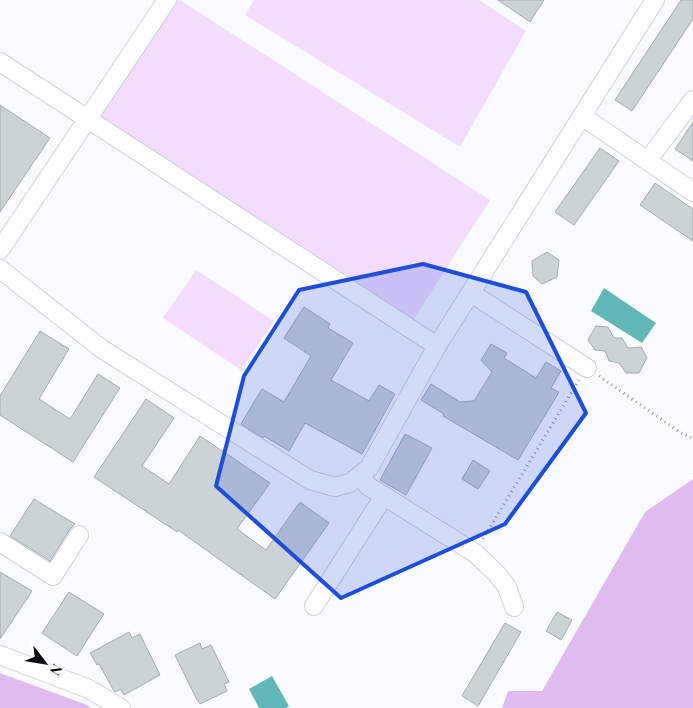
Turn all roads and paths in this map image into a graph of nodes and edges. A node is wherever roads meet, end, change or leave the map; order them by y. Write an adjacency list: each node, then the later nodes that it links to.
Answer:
1 (167, 0): 6 (lane)
2 (655, 0): 5 (lane)
3 (0, 62): 6 (lane)
4 (693, 100): 7 (lane)
5 (582, 116): 7 (lane); 11 (lane)
6 (87, 119): 9 (lane); 12 (lane)
7 (648, 160): 8 (lane)
8 (693, 192)
9 (0, 250)
10 (0, 269): 15 (lane)
11 (471, 293): 12 (lane); 13 (lane)
12 (437, 346): 15 (lane)
13 (587, 368): 14 (path); 19 (path)
14 (693, 439)
15 (360, 475): 16 (lane)
16 (384, 496): 19 (lane); 20 (lane)
17 (79, 535): 18 (lane)
18 (0, 542)
19 (475, 553): 21 (lane)
20 (314, 606)
21 (514, 606)
22 (0, 655): 23 (lane)
23 (121, 708)

